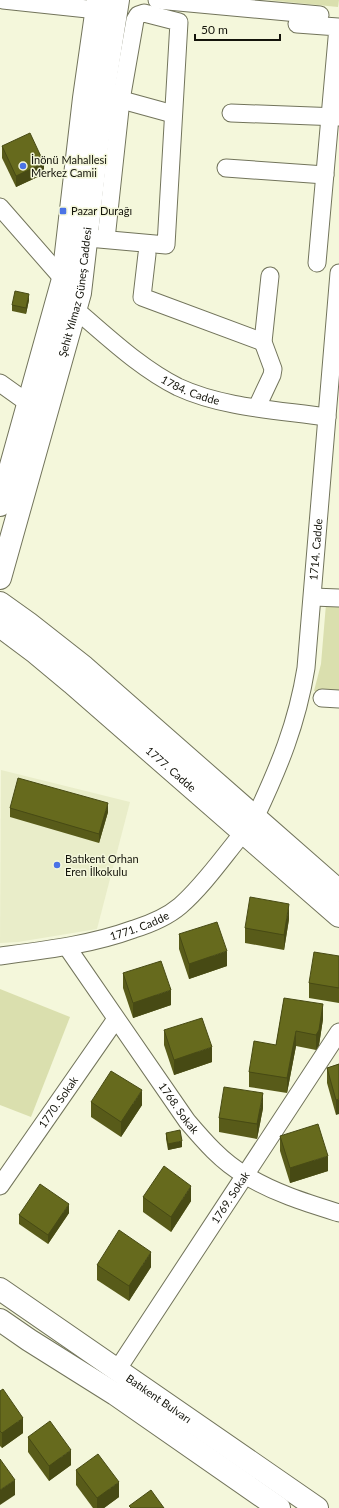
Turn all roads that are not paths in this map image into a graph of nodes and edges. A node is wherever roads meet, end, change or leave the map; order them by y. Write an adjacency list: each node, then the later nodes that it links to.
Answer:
1 (3, 0): 4 (street)
2 (118, 0): 7 (main road, Şehit Yılmaz Güneş Caddesi)
3 (157, 0): 5 (street)
4 (98, 5): 19 (main road, Şehit Yılmaz Güneş Caddesi)
5 (339, 16)
6 (297, 24): 10 (street)
7 (112, 98): 9 (street); 9 (street); 14 (main road, Şehit Yılmaz Güneş Caddesi)
8 (230, 113): 10 (street)
9 (173, 114): 14 (street)
10 (334, 117): 12 (street)
11 (226, 168): 12 (street)
12 (325, 175): 16 (street)
13 (0, 207): 19 (street)
14 (97, 238): 20 (main road, Şehit Yılmaz Güneş Caddesi)
15 (147, 254): 21 (street)
16 (317, 263)
17 (339, 274): 23 (street, 1714. Cadde)
18 (270, 276): 21 (street)
19 (63, 279): 24 (main road, Şehit Yılmaz Güneş Caddesi)
20 (76, 310): 24 (main road, Şehit Yılmaz Güneş Caddesi); 25 (street, 1784. Cadde)
21 (262, 342): 25 (street)
22 (0, 383): 24 (street)
23 (334, 393): 26 (street, 1714. Cadde)
24 (38, 406): 27 (main road, Şehit Yılmaz Güneş Caddesi); 28 (main road, Şehit Yılmaz Güneş Caddesi)
25 (257, 407): 26 (street, 1784. Cadde)
26 (327, 417): 29 (street, 1714. Cadde)
27 (0, 505)
28 (0, 578)
29 (313, 597): 30 (street); 35 (street, 1714. Cadde)
30 (339, 598)
31 (0, 603): 35 (main road, 1777. Cadde)
32 (0, 626): 35 (main road, 1777. Cadde)
33 (322, 698): 34 (street)
34 (339, 699)
35 (249, 825): 36 (main road, 1777. Cadde); 37 (main road, 1777. Cadde); 38 (street, 1771. Cadde)
36 (339, 891)
37 (339, 916)
38 (67, 948): 39 (street, 1771. Cadde); 40 (street, 1768. Sokak)
39 (0, 956)
40 (116, 1018): 42 (street, 1768. Sokak); 43 (street, 1770. Sokak)
41 (339, 1032): 42 (street, 1769. Sokak)
42 (245, 1175): 44 (street, 1768. Sokak); 49 (street, 1769. Sokak)
43 (0, 1186)
44 (339, 1213)
45 (0, 1289): 48 (main road, Batıkent Bulvarı)
46 (0, 1320): 47 (main road, Batıkent Bulvarı)
47 (53, 1355): 50 (main road); 51 (main road, Batıkent Bulvarı)
48 (97, 1356): 49 (main road); 52 (main road, Batıkent Bulvarı)
49 (121, 1364): 53 (main road)
50 (258, 1508)
51 (279, 1508)
52 (317, 1508)
53 (332, 1508)

